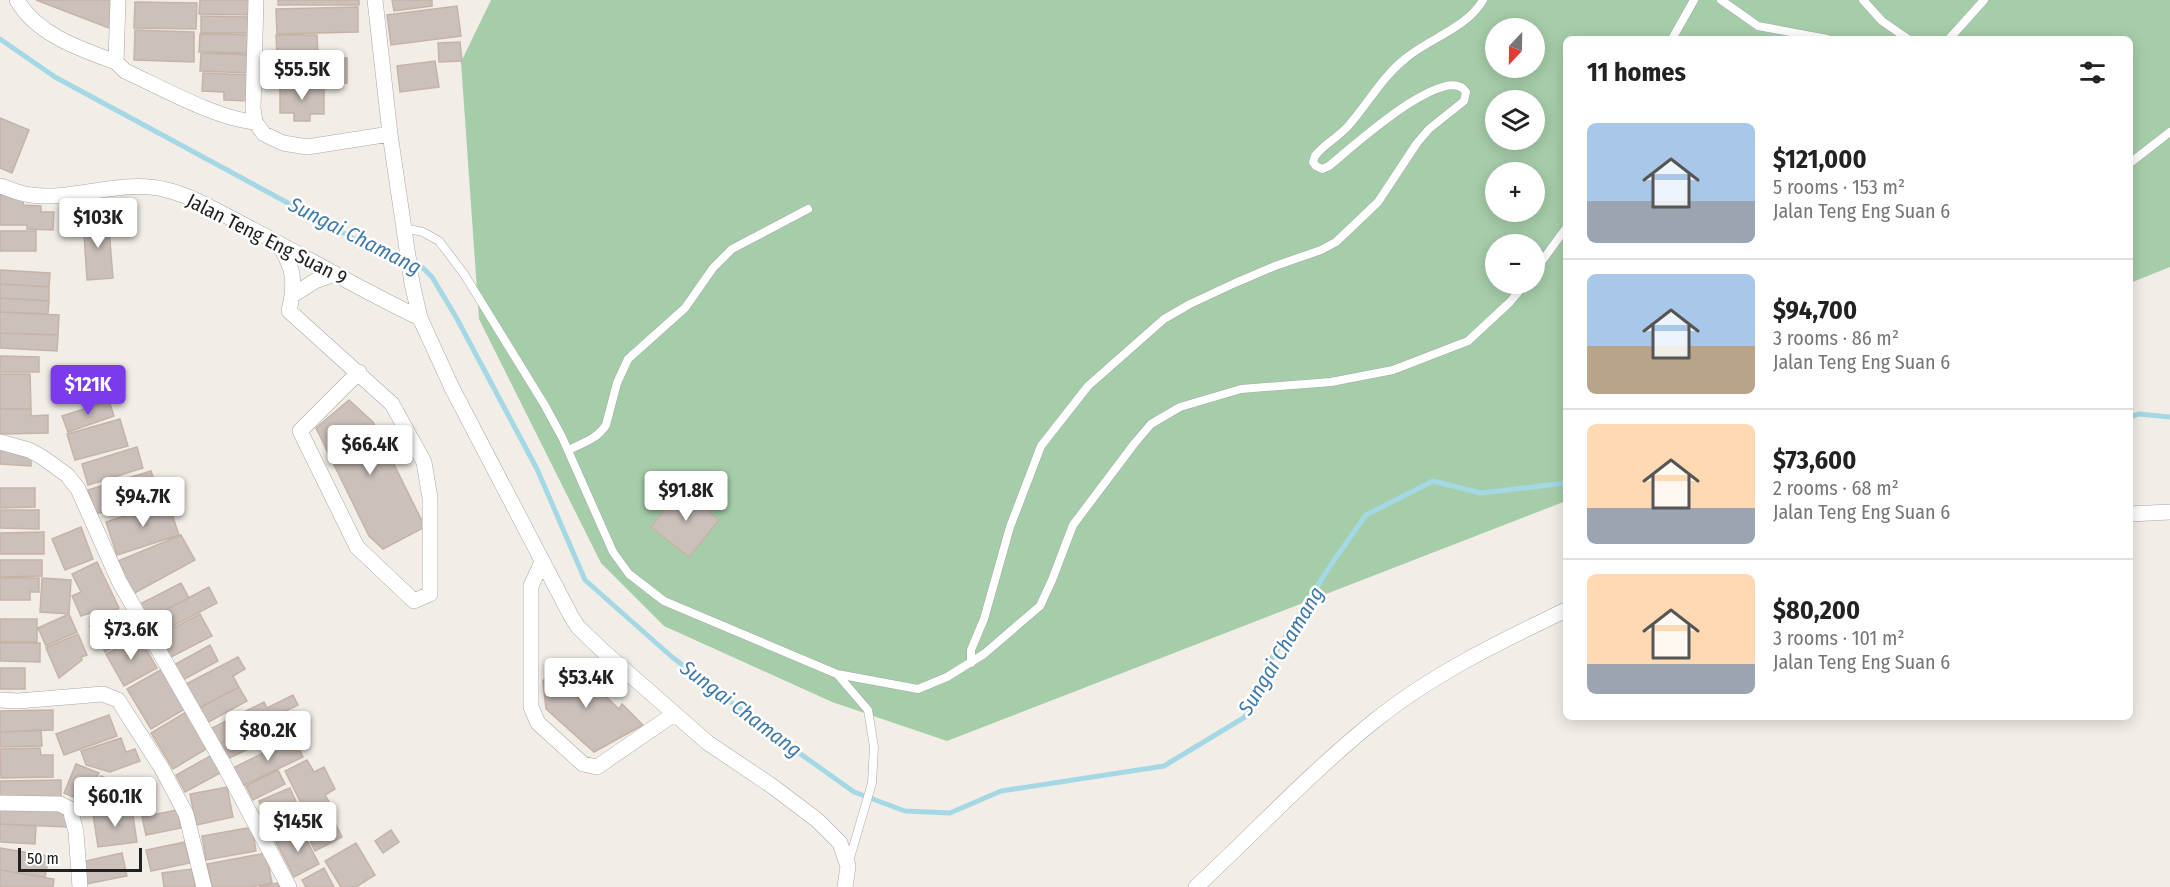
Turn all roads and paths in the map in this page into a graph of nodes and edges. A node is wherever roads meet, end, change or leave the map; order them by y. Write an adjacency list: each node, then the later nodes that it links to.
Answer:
1 (17, 0): 14 (street)
2 (118, 0): 14 (street)
3 (256, 0): 15 (street)
4 (375, 0): 17 (street)
5 (1483, 0): 36 (lane)
6 (1694, 0): 10 (lane)
7 (1721, 0): 11 (lane)
8 (1863, 0): 12 (lane)
9 (1984, 0): 13 (lane)
10 (1673, 36)
11 (1811, 36)
12 (1904, 36)
13 (1951, 36)
14 (116, 62): 15 (street)
15 (255, 122): 17 (street)
16 (2170, 132): 18 (lane)
17 (390, 134): 21 (street)
18 (2133, 161)
19 (0, 186): 23 (street, Jalan Teng Eng Suan 9)
20 (808, 209): 31 (lane)
21 (404, 228): 28 (street); 31 (lane)
22 (1563, 232): 24 (lane)
23 (278, 243): 25 (street, Jalan Teng Eng Suan 9); 27 (street)
24 (1545, 257)
25 (335, 274): 27 (street); 28 (street, Jalan Teng Eng Suan 9)
26 (1517, 294): 36 (lane)
27 (293, 295): 29 (street)
28 (420, 318): 34 (street)
29 (359, 372): 29 (street)
30 (0, 442): 44 (street)
31 (568, 450): 37 (lane)
32 (2170, 512): 33 (street)
33 (2133, 514)
34 (543, 562): 39 (street); 39 (street)
35 (1563, 612): 46 (street)
36 (971, 663): 37 (lane)
37 (837, 674): 41 (lane)
38 (0, 700): 43 (street)
39 (674, 714): 41 (street)
40 (0, 803): 42 (street)
41 (848, 866): 45 (street)
42 (80, 887)
43 (204, 887)
44 (290, 887)
45 (845, 887)
46 (1196, 887)

